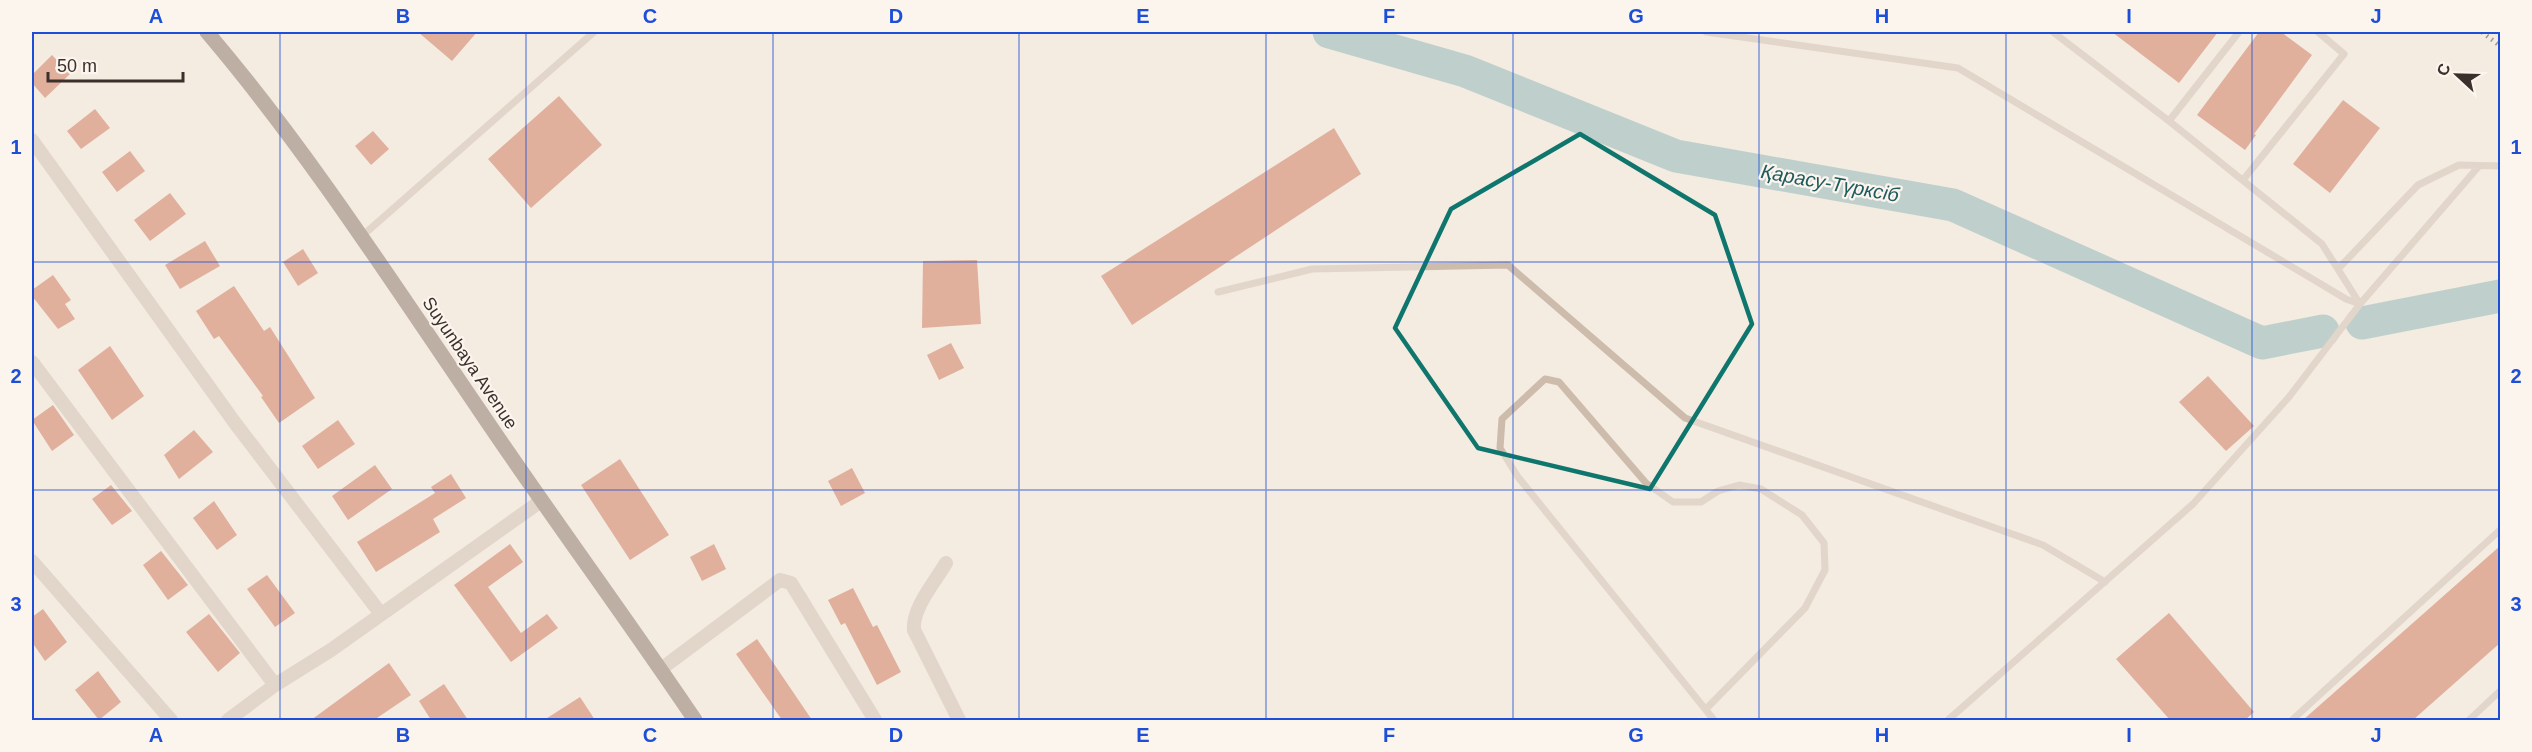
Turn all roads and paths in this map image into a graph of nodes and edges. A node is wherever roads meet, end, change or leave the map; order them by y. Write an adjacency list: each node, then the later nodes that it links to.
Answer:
1 (207, 32): 12 (main road, Suyunbaya Avenue)
2 (594, 32): 12 (lane)
3 (1706, 32): 15 (lane)
4 (2053, 32): 7 (lane)
5 (2239, 32): 7 (lane)
6 (2318, 32): 11 (lane)
7 (2169, 121): 11 (lane)
8 (32, 140): 22 (street)
9 (2479, 166): 10 (lane); 13 (lane); 15 (lane)
10 (2500, 166)
11 (2243, 180): 13 (lane)
12 (361, 237): 17 (main road, Suyunbaya Avenue)
13 (2338, 269): 15 (lane)
14 (1218, 292): 21 (lane)
15 (2360, 304): 21 (lane)
16 (32, 362): 24 (street)
17 (541, 501): 22 (street); 23 (main road, Suyunbaya Avenue)
18 (2500, 530): 34 (lane)
19 (32, 561): 27 (street)
20 (946, 563): 31 (street)
21 (2105, 582): 33 (lane)
22 (381, 614): 24 (street)
23 (661, 669): 29 (main road, Suyunbaya Avenue); 30 (street)
24 (275, 684): 28 (street)
25 (2500, 690): 35 (lane)
26 (1706, 709): 26 (lane); 32 (lane)
27 (171, 720)
28 (228, 720)
29 (696, 720)
30 (875, 720)
31 (959, 720)
32 (1714, 720)
33 (1947, 720)
34 (2292, 720)
35 (2469, 720)

